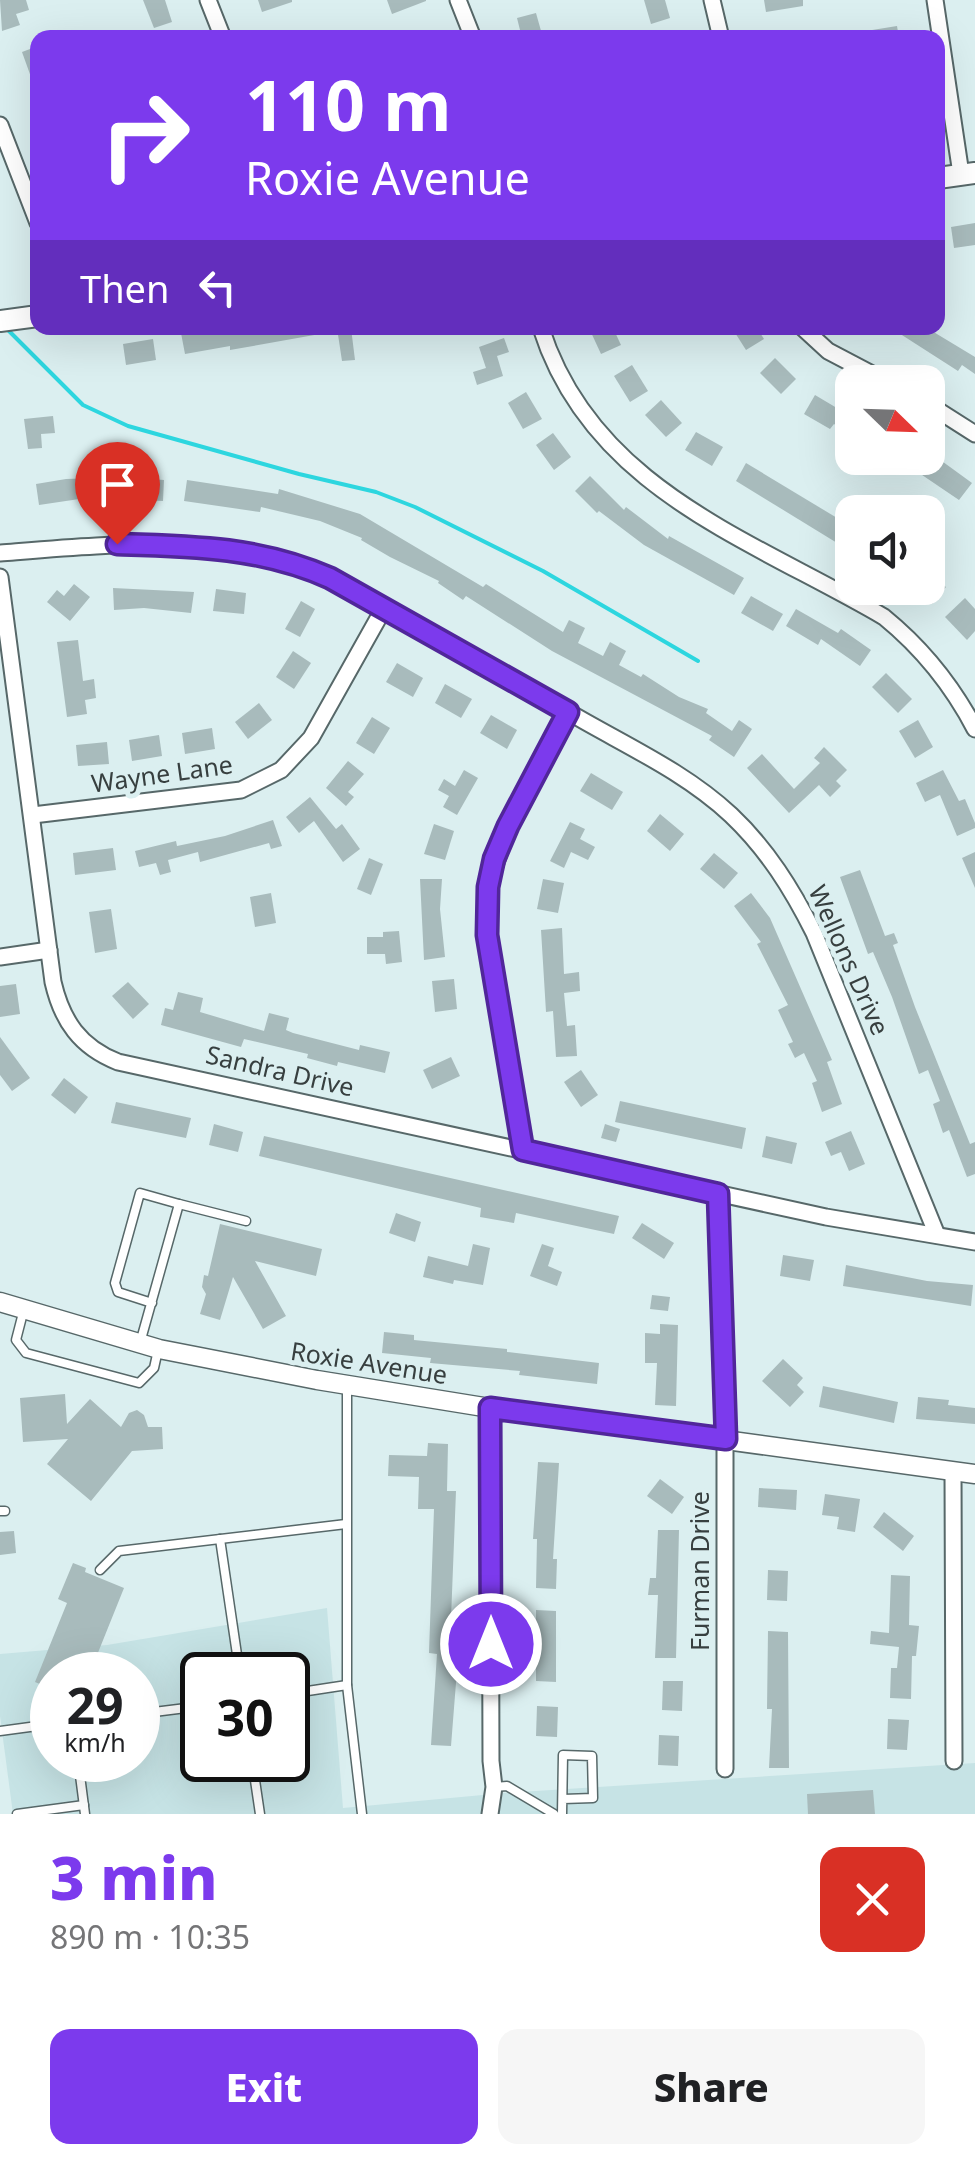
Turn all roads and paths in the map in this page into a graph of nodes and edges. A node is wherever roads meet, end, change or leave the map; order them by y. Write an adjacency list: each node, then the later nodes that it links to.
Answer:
1 (208, 0): 5 (street)
2 (458, 0): 6 (street)
3 (712, 0): 7 (street)
4 (934, 0): 8 (street)
5 (220, 30)
6 (470, 30)
7 (718, 30)
8 (940, 30)
9 (945, 56): 11 (street)
10 (0, 126): 12 (street)
11 (968, 174)
12 (30, 203)
13 (30, 317): 14 (main road)
14 (0, 321)
15 (544, 335): 24 (street)
16 (811, 335): 17 (street)
17 (855, 365)
18 (945, 415): 19 (street)
19 (975, 434)
20 (0, 553): 22 (street, Wellons Drive)
21 (0, 577): 25 (street, Sandra Drive)
22 (384, 608): 23 (street, Wellons Drive); 25 (street, Wayne Lane)
23 (568, 712): 28 (street); 32 (street, Wellons Drive)
24 (975, 728)
25 (33, 815): 26 (street, Sandra Drive)
26 (49, 950): 27 (street); 28 (street, Sandra Drive)
27 (0, 957)
28 (523, 1150): 29 (street, Sandra Drive)
29 (718, 1194): 32 (street, Sandra Drive); 40 (street, Furman Drive)
30 (179, 1204): 31 (lane); 35 (lane); 35 (lane)
31 (246, 1221)
32 (937, 1235): 33 (street)
33 (975, 1242)
34 (0, 1302): 36 (street, Roxie Avenue)
35 (152, 1304): 37 (lane)
36 (24, 1309): 37 (street, Roxie Avenue); 37 (lane)
37 (150, 1346): 38 (street, Roxie Avenue)
38 (347, 1385): 39 (street, Roxie Avenue); 43 (lane)
39 (490, 1408): 40 (street, Roxie Avenue); 55 (street)
40 (726, 1439): 41 (street, Roxie Avenue); 52 (street, Furman Drive)
41 (953, 1470): 42 (street, Roxie Avenue); 51 (street)
42 (975, 1474)
43 (346, 1524): 44 (lane); 47 (lane)
44 (220, 1539): 45 (lane); 46 (lane)
45 (100, 1570)
46 (237, 1652)
47 (347, 1685): 48 (lane); 60 (lane)
48 (310, 1691)
49 (30, 1727): 50 (lane)
50 (0, 1731)
51 (954, 1761)
52 (725, 1769)
53 (81, 1782): 57 (lane)
54 (255, 1782): 59 (lane)
55 (494, 1787): 61 (street); 62 (lane)
56 (562, 1799): 56 (lane); 63 (lane)
57 (84, 1810): 58 (lane)
58 (17, 1814)
59 (260, 1814)
60 (362, 1814)
61 (490, 1814)
62 (554, 1814)
63 (562, 1814)

